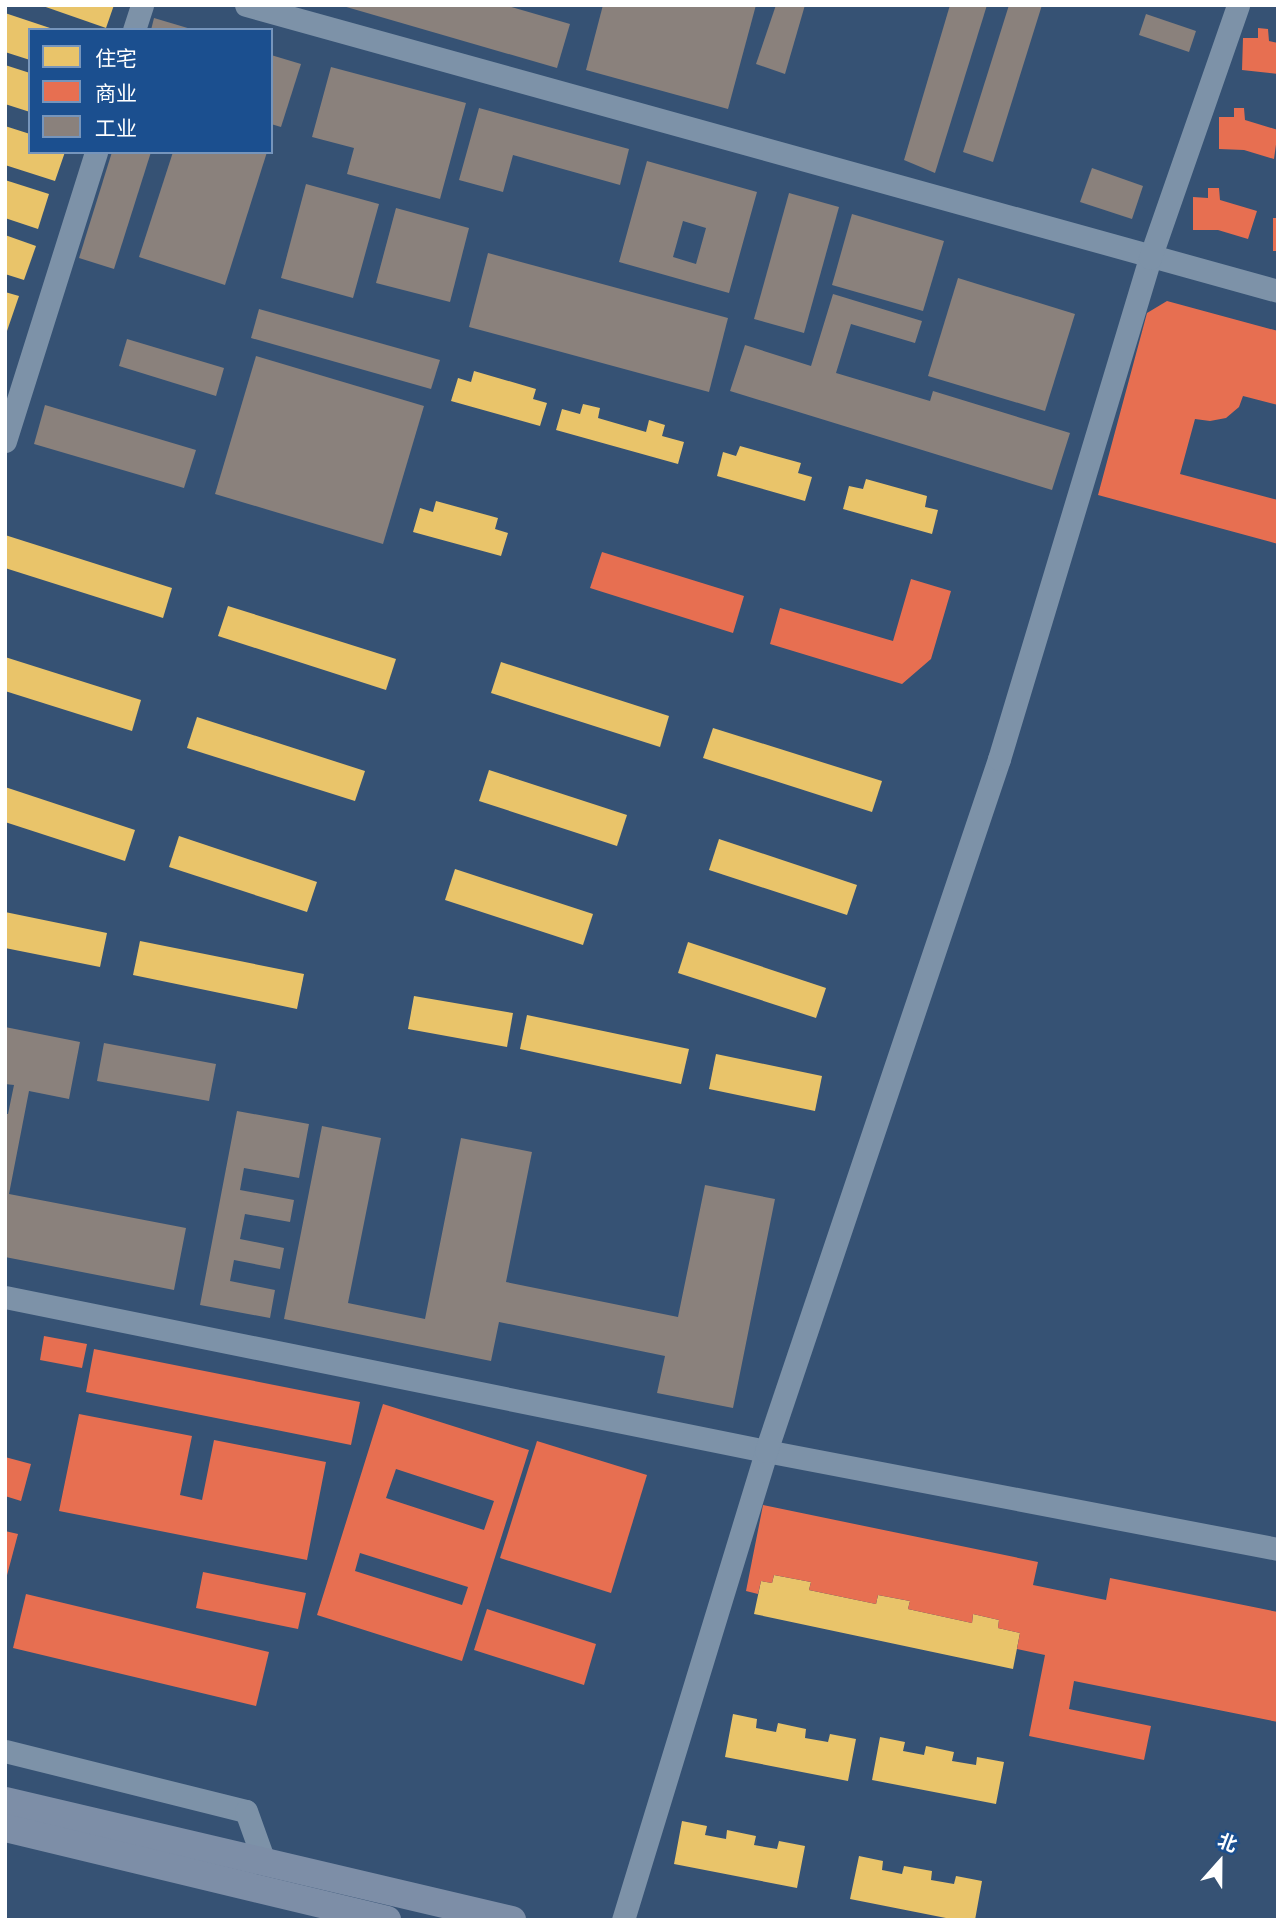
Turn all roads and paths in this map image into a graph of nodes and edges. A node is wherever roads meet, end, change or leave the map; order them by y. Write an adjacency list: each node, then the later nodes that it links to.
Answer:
1 (142, 5): 4 (street)
2 (246, 5): 6 (street)
3 (1238, 5): 6 (street)
4 (135, 28)
5 (95, 154): 8 (street)
6 (1150, 258): 7 (street); 10 (street)
7 (1278, 291)
8 (5, 441)
9 (5, 1297): 10 (street)
10 (766, 1451): 11 (street); 18 (street)
11 (1278, 1549)
12 (5, 1751): 15 (street)
13 (5, 1801): 15 (main road)
14 (5, 1828): 16 (main road)
15 (265, 1864): 17 (main road)
16 (387, 1920)
17 (512, 1920)
18 (623, 1920)

